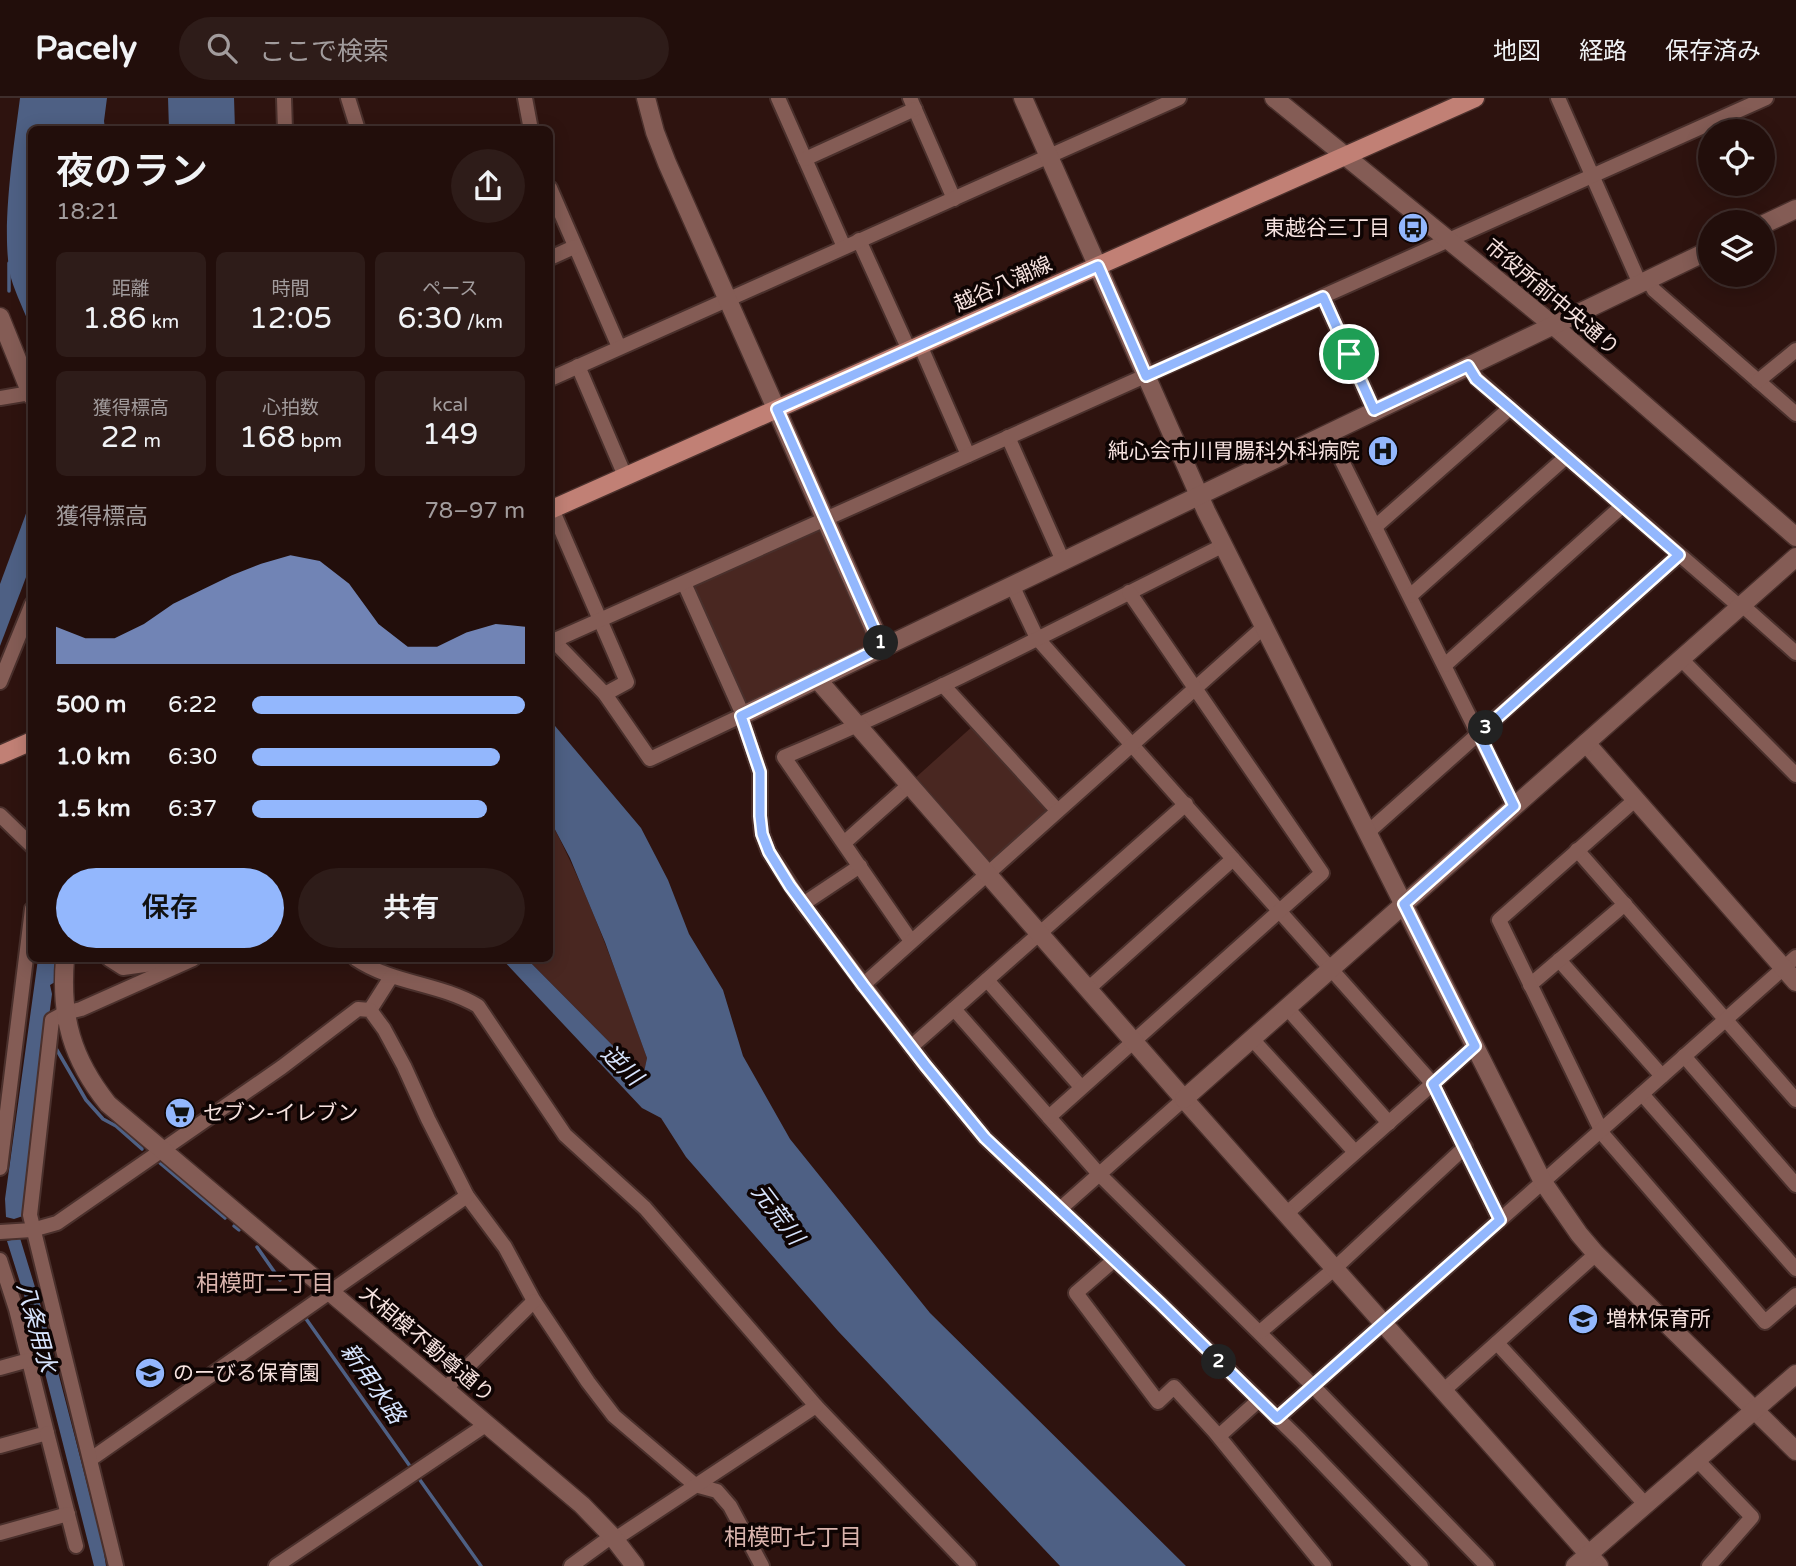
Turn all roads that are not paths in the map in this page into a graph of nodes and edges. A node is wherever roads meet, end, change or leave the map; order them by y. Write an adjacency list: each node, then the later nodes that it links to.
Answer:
1 (284, 98): 13 (street)
2 (348, 98): 14 (street)
3 (525, 98): 15 (street)
4 (646, 98): 33 (street)
5 (778, 98): 18 (street)
6 (1023, 98): 17 (street)
7 (1179, 98): 17 (street)
8 (1274, 98): 16 (street, 市役所前中央通り)
9 (1475, 98): 16 (main road, 越谷八潮線)
10 (1558, 98): 19 (street)
11 (1766, 98): 19 (street)
12 (913, 103): 18 (street); 21 (street)
13 (285, 126)
14 (357, 126)
15 (530, 126)
16 (1345, 155): 25 (street, 市役所前中央通り); 30 (main road, 越谷八潮線)
17 (1049, 156): 21 (street); 30 (street)
18 (805, 159): 27 (street)
19 (1592, 177): 25 (street); 31 (street)
20 (553, 195): 26 (street)
21 (954, 199): 24 (street)
22 (1796, 209): 23 (street)
23 (1775, 219)
24 (859, 240): 27 (street); 37 (street)
25 (1450, 241): 32 (street); 35 (street, 市役所前中央通り)
26 (574, 247): 29 (street); 36 (street)
27 (844, 247): 33 (street)
28 (1698, 256): 31 (street)
29 (553, 257)
30 (1098, 266): 37 (main road, 越谷八潮線); 41 (street)
31 (1644, 282): 35 (street); 43 (street)
32 (1323, 297): 41 (street); 49 (street)
33 (728, 300): 36 (street); 48 (street)
34 (0, 317): 44 (street)
35 (1554, 326): 40 (street); 62 (street, 市役所前中央通り)
36 (619, 348): 39 (street)
37 (914, 348): 48 (main road, 越谷八潮線); 53 (street)
38 (1796, 351): 43 (street)
39 (578, 366): 42 (street); 55 (street)
40 (1468, 366): 47 (street); 49 (street)
41 (1146, 376): 52 (street); 56 (street)
42 (553, 378)
43 (1758, 381): 50 (street)
44 (28, 387)
45 (28, 394): 46 (street)
46 (0, 398)
47 (1510, 408): 54 (street); 61 (street)
48 (777, 409): 55 (main road, 越谷八潮線); 60 (street)
49 (1374, 410): 51 (street)
50 (1796, 414)
51 (1328, 433): 56 (street); 61 (street)
52 (1008, 438): 53 (street); 66 (street)
53 (968, 456): 60 (street)
54 (1566, 457): 57 (street); 70 (street)
55 (625, 476): 58 (main road, 越谷八潮線)
56 (1199, 495): 63 (street); 66 (street)
57 (1622, 506): 64 (street); 81 (street)
58 (553, 509)
59 (553, 514): 73 (street)
60 (826, 519): 67 (street); 78 (street)
61 (1375, 527): 70 (street)
62 (1796, 537)
63 (1224, 545): 69 (street); 74 (street)
64 (1679, 555): 71 (street); 89 (street)
65 (1796, 557): 71 (street)
66 (1063, 561): 68 (street)
67 (684, 583): 73 (street); 87 (street)
68 (1012, 584): 76 (street); 78 (street)
69 (1129, 592): 76 (street); 85 (street)
70 (1410, 596): 81 (street)
71 (1741, 606): 79 (street); 80 (street)
72 (28, 614): 83 (street)
73 (601, 620): 75 (street); 86 (street)
74 (1265, 626): 85 (street); 101 (street)
75 (553, 638)
76 (1037, 638): 84 (street); 92 (street)
77 (553, 641): 86 (street)
78 (882, 647): 82 (street)
79 (1796, 653)
80 (1681, 659): 91 (street); 94 (street)
81 (1445, 665): 89 (street)
82 (817, 680): 87 (street); 88 (street)
83 (0, 682)
84 (943, 685): 88 (street); 99 (street)
85 (1193, 688): 92 (street); 111 (street)
86 (605, 694): 87 (street)
87 (742, 715): 108 (street)
88 (856, 727): 95 (street); 103 (street)
89 (1479, 734): 98 (street); 101 (street)
90 (28, 743): 93 (main road)
91 (1586, 743): 96 (street); 98 (street)
92 (1131, 744): 97 (street); 99 (street)
93 (0, 755)
94 (1796, 775)
95 (909, 785): 103 (street); 107 (street)
96 (1636, 799): 104 (street); 121 (street)
97 (1186, 804): 105 (street); 112 (street)
98 (1514, 806): 109 (street)
99 (1057, 810): 107 (street)
100 (0, 816): 102 (street)
101 (1367, 833): 109 (street)
102 (28, 842)
103 (844, 844): 106 (street)
104 (1577, 850): 110 (street); 127 (street)
105 (1233, 859): 111 (street); 128 (street)
106 (860, 866): 108 (street); 114 (street)
107 (986, 874): 112 (street); 114 (street)
108 (803, 904): 126 (street)
109 (1404, 904): 122 (street); 136 (street)
110 (1625, 904): 115 (street); 133 (street)
111 (1280, 911): 122 (street); 135 (street)
112 (1039, 934): 124 (street); 128 (street)
113 (28, 937): 145 (street)
114 (911, 941): 126 (street)
115 (1559, 960): 127 (street); 139 (street)
116 (65, 962): 132 (street, 大相模不動尊通り)
117 (114, 962): 118 (street)
118 (158, 962)
119 (186, 962): 132 (street)
120 (362, 962): 123 (street)
121 (1790, 962): 125 (street); 133 (street)
122 (1332, 968): 129 (street); 140 (street)
123 (391, 977): 131 (street); 180 (street)
124 (987, 980): 130 (street); 141 (street)
125 (1796, 982)
126 (863, 985): 137 (street)
127 (1530, 985): 148 (street)
128 (1088, 989): 135 (street)
129 (1286, 1008): 134 (street); 147 (street)
130 (954, 1009): 137 (street); 146 (street)
131 (370, 1010): 150 (street); 156 (street)
132 (65, 1013): 150 (street, 大相模不動尊通り); 160 (street)
133 (1726, 1019): 138 (street); 144 (street)
134 (1252, 1039): 143 (street); 151 (street)
135 (1133, 1041): 141 (street); 143 (street)
136 (1475, 1046): 140 (street); 154 (street)
137 (911, 1047): 157 (street)
138 (1684, 1056): 139 (street); 155 (street)
139 (1662, 1076): 142 (street)
140 (1433, 1084): 147 (street); 149 (street)
141 (1081, 1087): 146 (street)
142 (1642, 1094): 148 (street); 166 (street)
143 (1184, 1099): 153 (street); 158 (street)
144 (1796, 1100)
145 (3, 1113): 152 (street)
146 (1049, 1117): 153 (street)
147 (1388, 1123): 151 (street)
148 (1601, 1131): 154 (street); 168 (street)
149 (1465, 1147): 159 (street); 165 (street)
150 (160, 1150): 160 (street); 167 (street, 大相模不動尊通り)
151 (1354, 1152): 158 (street)
152 (0, 1168)
153 (1099, 1174): 157 (street); 171 (street)
154 (1543, 1182): 159 (street); 162 (street)
155 (1796, 1185)
156 (467, 1196): 167 (street); 169 (street)
157 (1060, 1209): 164 (street)
158 (1286, 1214): 165 (street)
159 (1500, 1220): 170 (street)
160 (32, 1230): 161 (street); 188 (street)
161 (1, 1232)
162 (1596, 1254): 172 (street); 181 (street)
163 (0, 1260): 173 (street)
164 (1114, 1260): 179 (street); 185 (street)
165 (1334, 1269): 170 (street); 171 (street)
166 (1796, 1269)
167 (328, 1292): 177 (street, 大相模不動尊通り); 188 (street)
168 (1796, 1294)
169 (534, 1301): 177 (street); 190 (street)
170 (1383, 1324): 176 (street); 178 (street)
171 (1260, 1332): 176 (street)
172 (1497, 1343): 178 (street); 191 (street)
173 (29, 1360): 174 (street); 184 (street)
174 (0, 1368)
175 (1796, 1374): 181 (street)
176 (1313, 1386): 182 (street); 205 (street)
177 (445, 1389): 183 (street, 大相模不動尊通り)
178 (1443, 1391): 196 (street)
179 (1259, 1400): 182 (street); 185 (street)
180 (816, 1406): 190 (street); 202 (street)
181 (1755, 1410): 187 (street); 189 (street)
182 (1277, 1418): 204 (street)
183 (487, 1424): 194 (street, 大相模不動尊通り); 198 (street)
184 (47, 1433): 186 (street); 192 (street)
185 (1219, 1436): 203 (street)
186 (0, 1446)
187 (1796, 1451)
188 (91, 1459): 197 (street)
189 (1698, 1460): 191 (street); 206 (street)
190 (695, 1485): 194 (street); 201 (street)
191 (1646, 1505): 196 (street)
192 (68, 1514): 193 (street); 195 (street)
193 (0, 1533)
194 (613, 1537): 199 (street); 200 (street, 大相模不動尊通り)
195 (76, 1546)
196 (1587, 1562)
197 (117, 1566)
198 (276, 1566)
199 (571, 1566)
200 (635, 1566)
201 (762, 1566)
202 (969, 1566)
203 (1324, 1566)
204 (1421, 1566)
205 (1486, 1566)
206 (1709, 1566)

